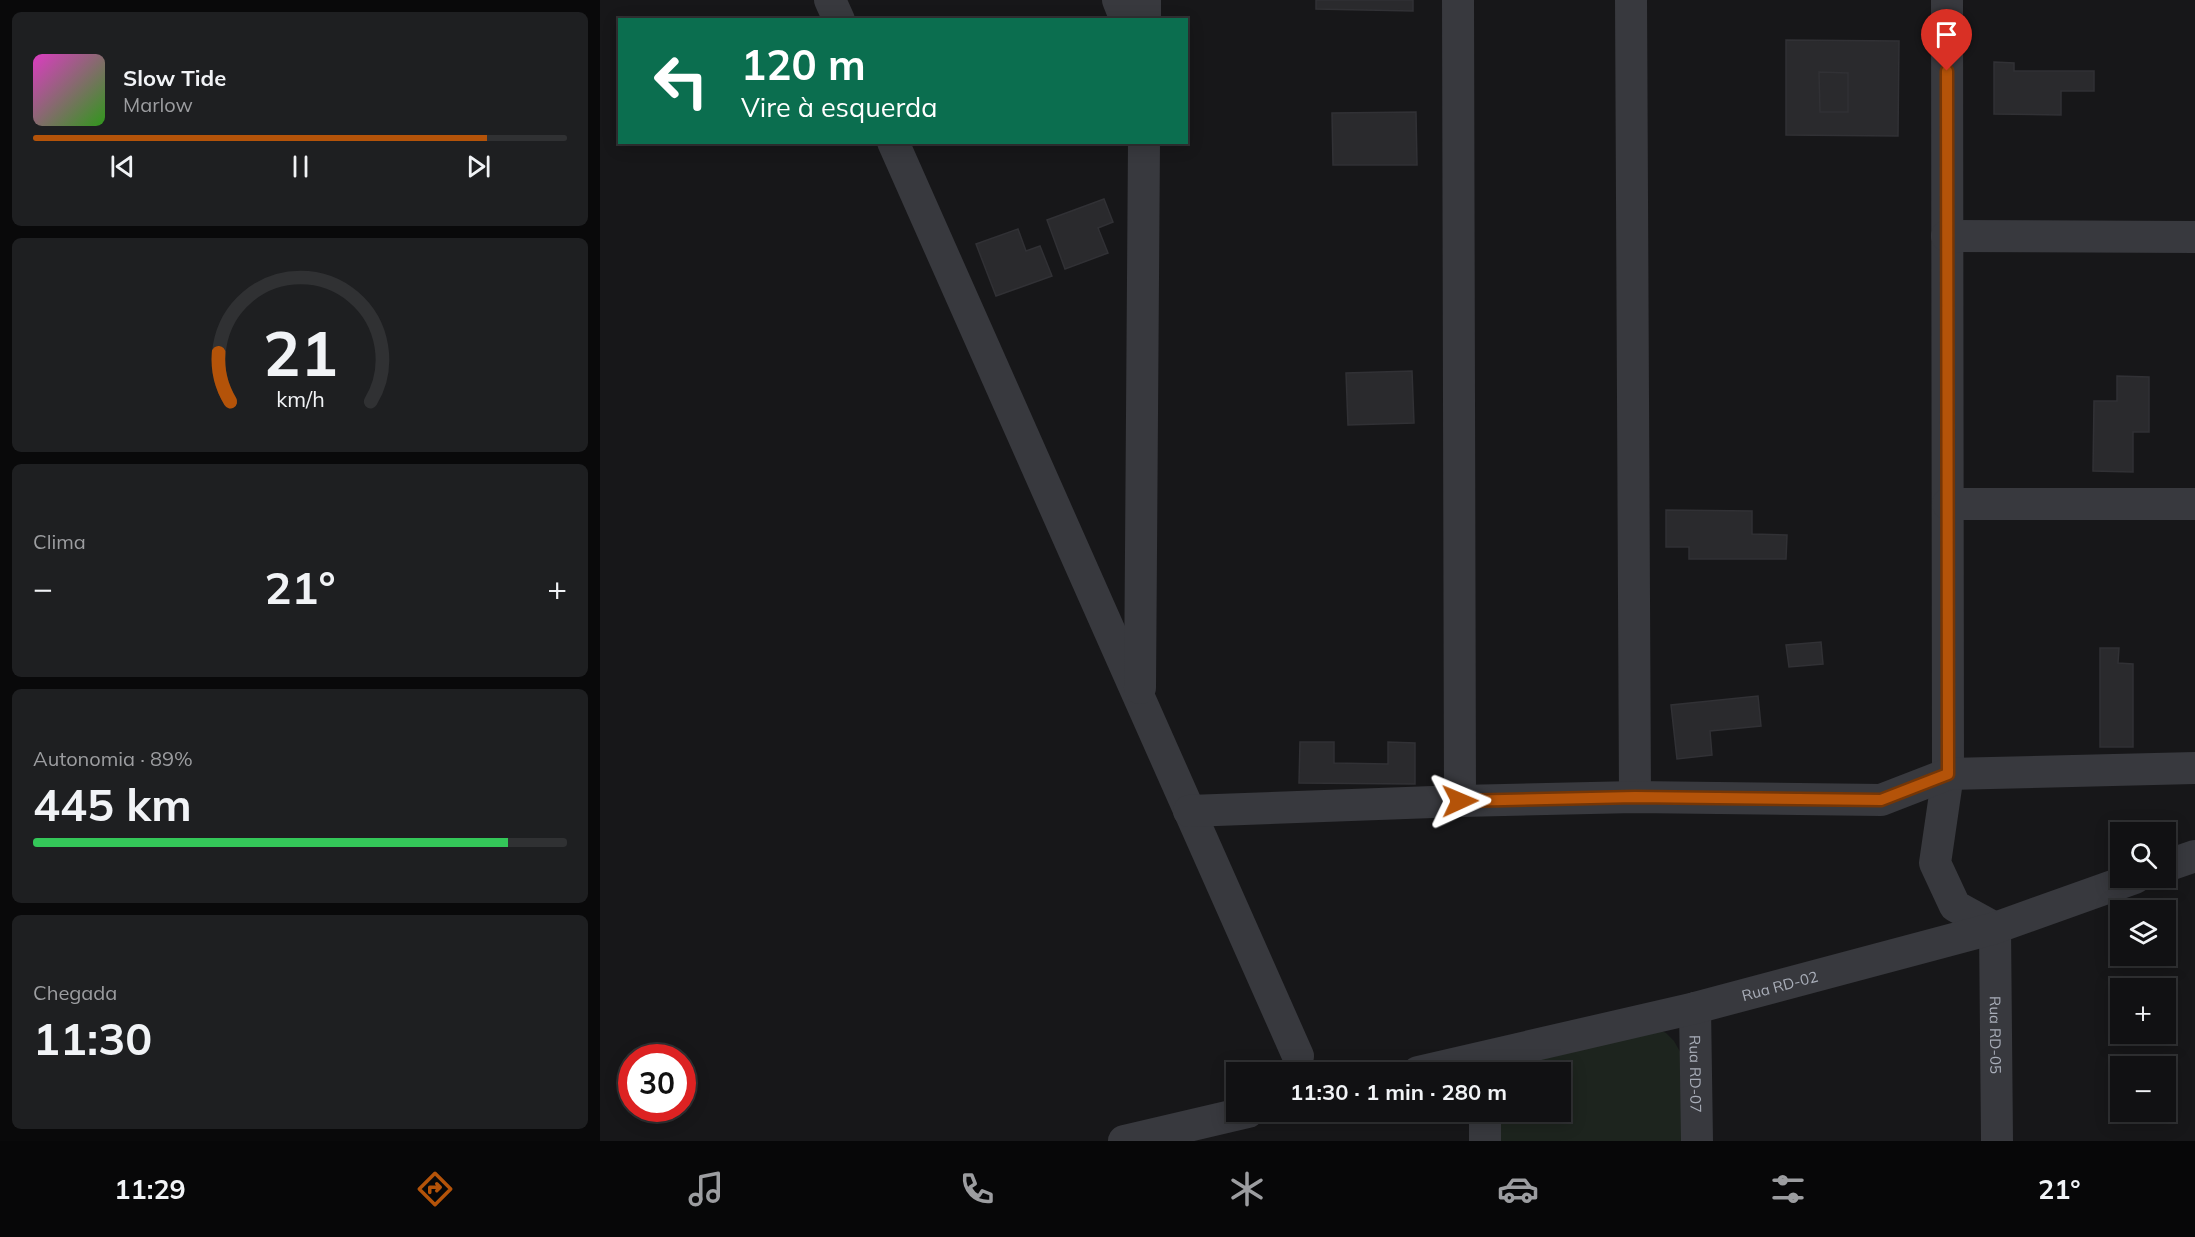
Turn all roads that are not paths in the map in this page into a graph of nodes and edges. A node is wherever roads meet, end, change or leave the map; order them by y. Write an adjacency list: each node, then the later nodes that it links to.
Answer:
1 (830, 0): 7 (street)
2 (1118, 0): 8 (street)
3 (1145, 0): 9 (street)
4 (1458, 0): 20 (street)
5 (1631, 0): 19 (street)
6 (1947, 0): 12 (street)
7 (838, 18)
8 (1125, 18)
9 (1145, 18)
10 (894, 144): 16 (street)
11 (1144, 144): 16 (street)
12 (1947, 236): 13 (street); 14 (street)
13 (2195, 237)
14 (1948, 504): 15 (street); 18 (street)
15 (2195, 504)
16 (1140, 700): 21 (street)
17 (2195, 768): 18 (street)
18 (1948, 774): 19 (street); 25 (street)
19 (1635, 797): 20 (street)
20 (1460, 801): 21 (street)
21 (1189, 811): 27 (street)
22 (2195, 856): 23 (street)
23 (2176, 863)
24 (2110, 887): 25 (street, Rua RD-02)
25 (1995, 928): 26 (street, Rua RD-02); 35 (street, Rua RD-05)
26 (1695, 1008): 28 (street, Rua RD-02); 34 (street, Rua RD-07)
27 (1298, 1056)
28 (1496, 1062)
29 (1226, 1119): 31 (street)
30 (1485, 1122): 33 (street)
31 (1171, 1135): 32 (street)
32 (1124, 1141)
33 (1485, 1141)
34 (1697, 1141)
35 (1996, 1141)

